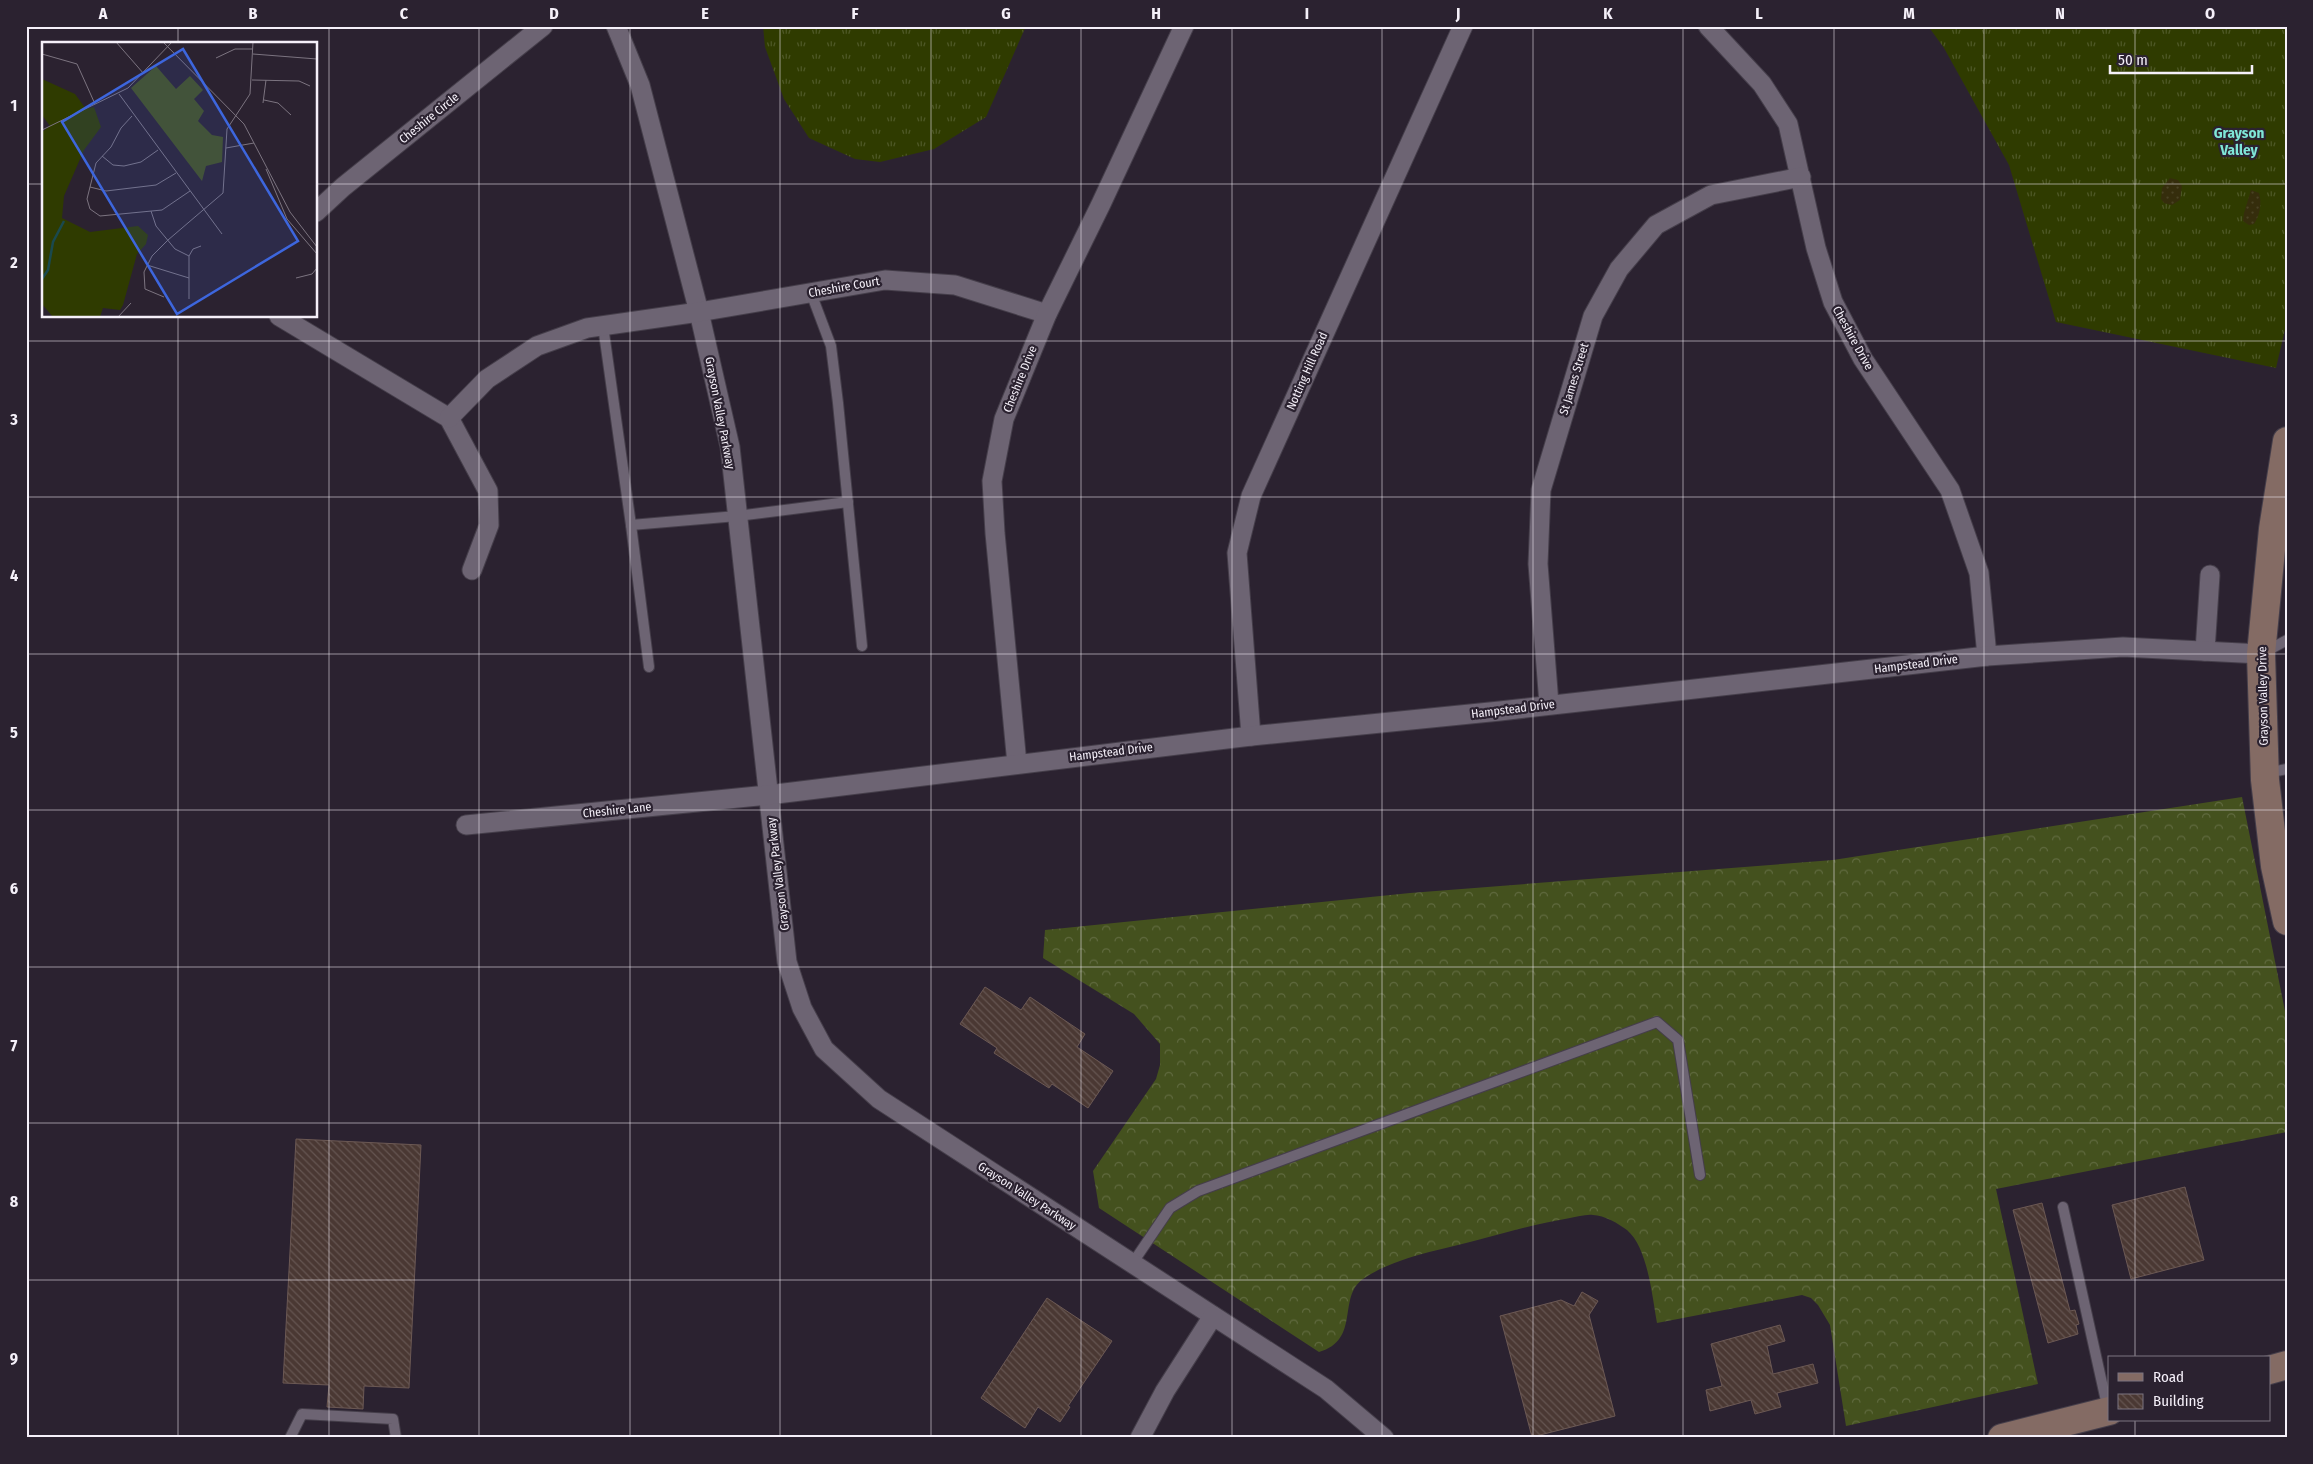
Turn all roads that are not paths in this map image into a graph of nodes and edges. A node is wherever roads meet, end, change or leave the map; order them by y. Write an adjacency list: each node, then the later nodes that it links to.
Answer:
1 (543, 26): 7 (street, Cheshire Circle)
2 (616, 26): 9 (street, Grayson Valley Parkway)
3 (1184, 26): 10 (street, Cheshire Drive)
4 (1463, 26): 27 (street, Notting Hill Road)
5 (1708, 26): 6 (street, Cheshire Drive)
6 (1801, 177): 24 (street, Cheshire Drive); 26 (street, St James Street)
7 (318, 210)
8 (811, 293): 9 (street, Cheshire Court); 10 (street, Cheshire Court); 15 (lane)
9 (699, 312): 12 (street); 16 (street, Grayson Valley Parkway)
10 (1047, 314): 28 (street, Cheshire Drive)
11 (283, 318): 13 (street)
12 (603, 326): 13 (street); 17 (lane)
13 (449, 418): 18 (street)
14 (2287, 441): 23 (street, Grayson Valley Drive)
15 (848, 502): 16 (lane); 21 (lane)
16 (738, 516): 17 (lane); 30 (street, Grayson Valley Parkway)
17 (631, 525): 25 (lane)
18 (472, 570)
19 (2210, 575): 22 (street)
20 (2287, 640): 23 (lane)
21 (862, 646)
22 (2205, 651): 23 (street, Hampstead Drive); 24 (street, Hampstead Drive)
23 (2260, 654): 29 (street, Grayson Valley Drive)
24 (1987, 656): 26 (street, Hampstead Drive)
25 (649, 667)
26 (1549, 704): 27 (street, Hampstead Drive)
27 (1251, 736): 28 (street, Hampstead Drive)
28 (1017, 764): 30 (street, Hampstead Drive)
29 (2276, 771): 32 (street, Grayson Valley Drive)
30 (768, 794): 31 (street, Cheshire Lane); 35 (street, Grayson Valley Parkway)
31 (466, 825)
32 (2287, 921)
33 (1700, 1175): 35 (lane)
34 (2063, 1207): 39 (lane)
35 (1132, 1264): 36 (street, Grayson Valley Parkway)
36 (1213, 1316): 43 (street); 44 (street, Grayson Valley Parkway)
37 (2287, 1365): 38 (street)
38 (2270, 1370)
39 (2108, 1407)
40 (2108, 1411): 45 (street)
41 (290, 1438): 42 (lane)
42 (396, 1438)
43 (1140, 1438)
44 (1384, 1438)
45 (2002, 1438)

